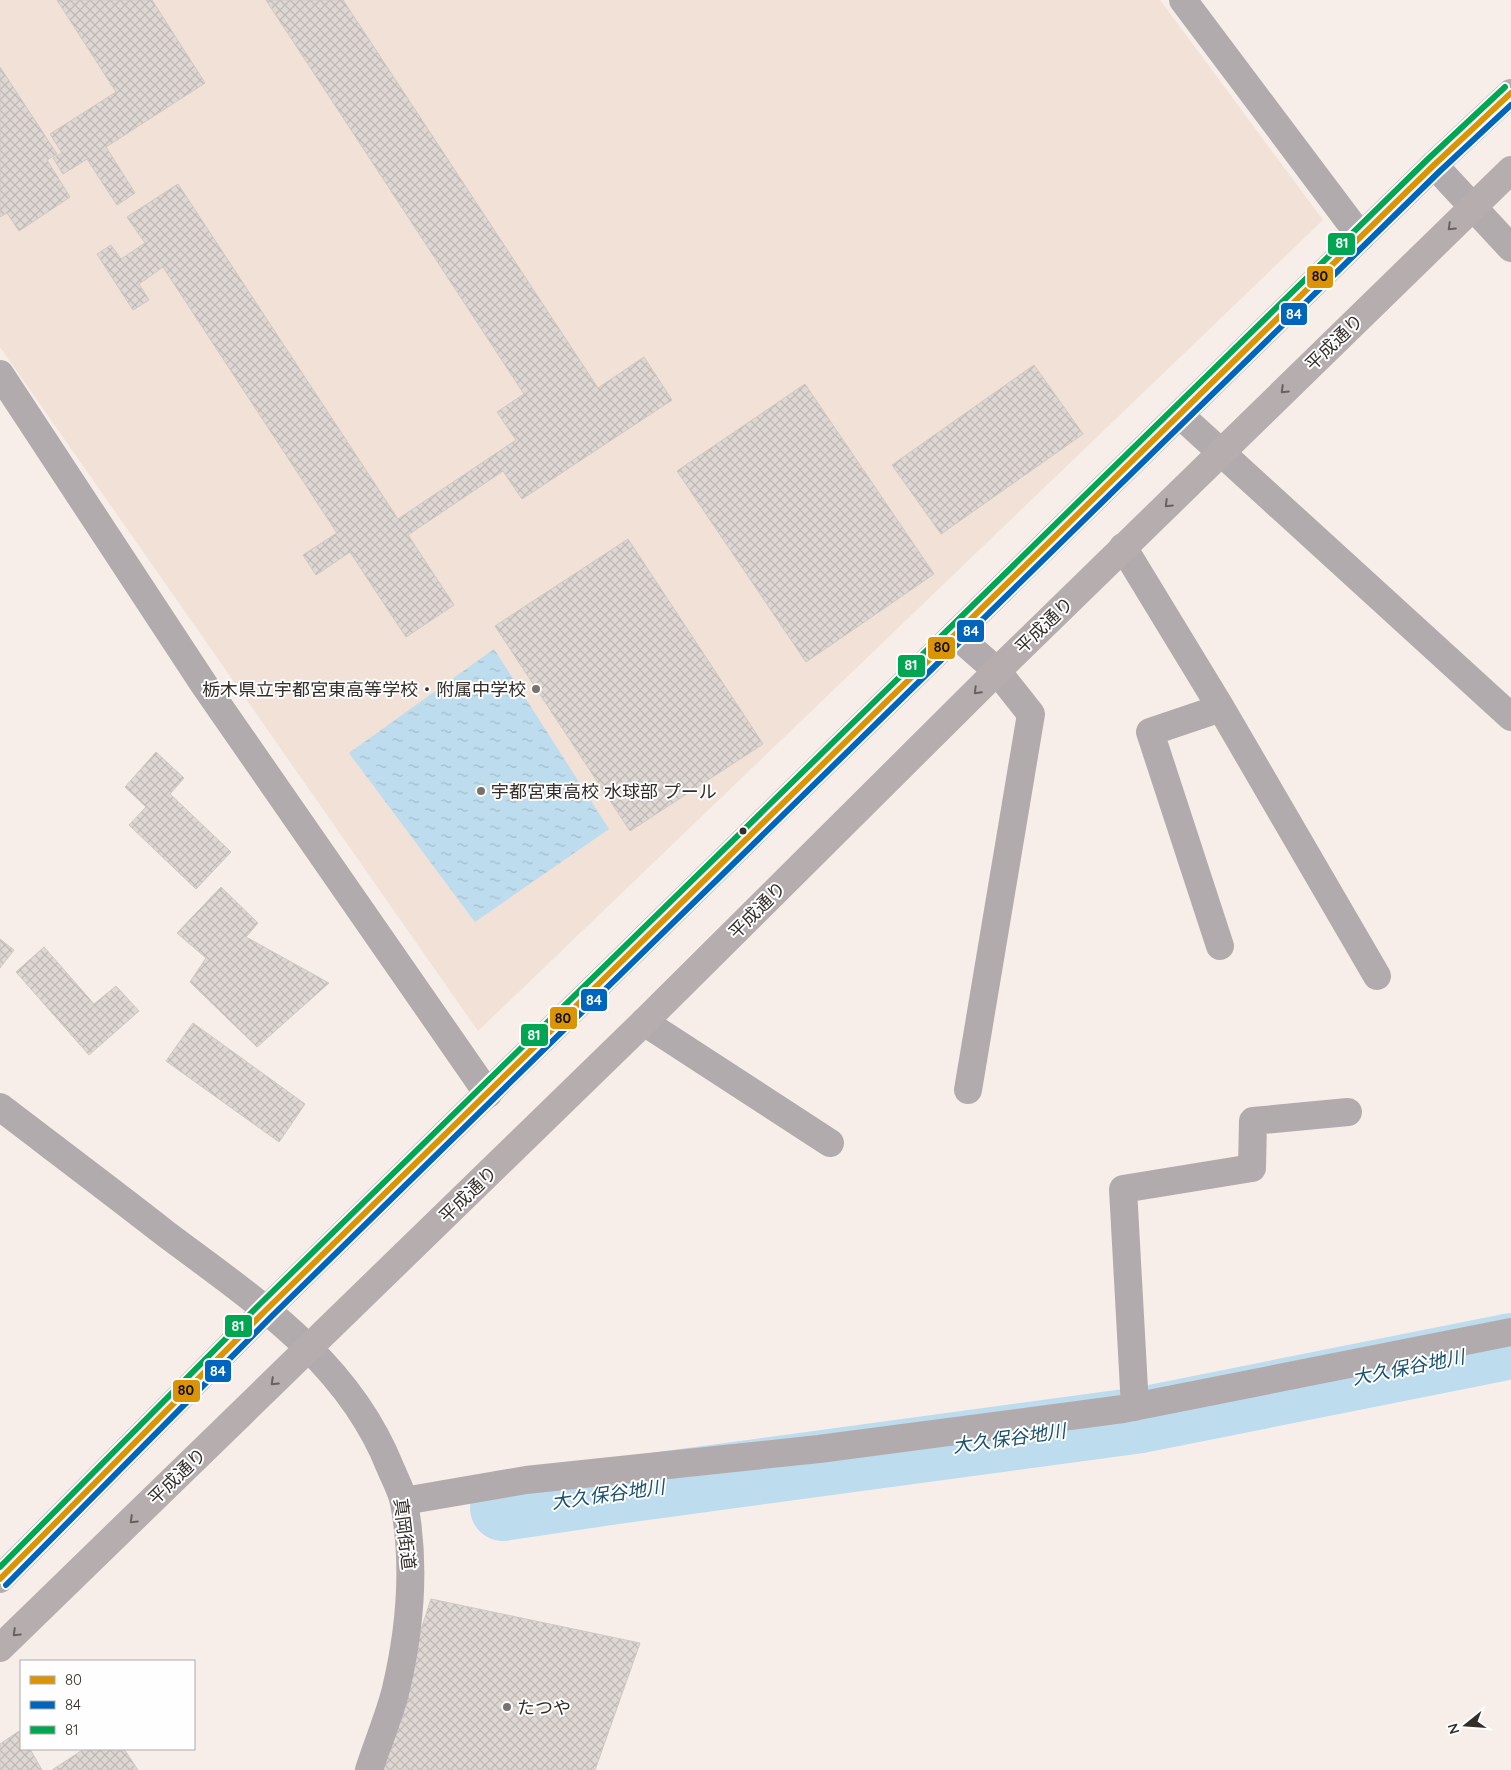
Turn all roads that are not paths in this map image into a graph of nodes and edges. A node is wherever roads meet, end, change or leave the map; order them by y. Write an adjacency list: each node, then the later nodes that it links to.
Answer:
1 (1183, 0): 6 (street)
2 (1511, 93): 3 (main road)
3 (1434, 166): 5 (street); 6 (main road)
4 (1511, 170): 5 (main road, 平成通り)
5 (1472, 207): 7 (street); 10 (main road, 平成通り, one-way to 10)
6 (1361, 237): 9 (main road)
7 (1511, 248)
8 (0, 374): 20 (street)
9 (1180, 415): 10 (street); 12 (main road)
10 (1220, 453): 11 (main road, 平成通り, one-way to 11); 15 (street)
11 (1123, 547): 13 (main road, 平成通り); 14 (street)
12 (956, 634): 13 (street); 20 (main road)
13 (997, 671): 18 (main road, 平成通り, one-way to 18); 19 (street)
14 (1221, 708): 16 (street); 17 (street)
15 (1511, 717)
16 (1220, 946)
17 (1377, 976)
18 (644, 1022): 23 (street); 26 (main road, 平成通り)
19 (968, 1090)
20 (488, 1094): 24 (main road)
21 (0, 1107): 24 (street, 真岡街道)
22 (1348, 1112): 27 (street)
23 (830, 1143)
24 (266, 1310): 26 (street, 真岡街道); 29 (main road)
25 (1511, 1332): 27 (street)
26 (309, 1348): 28 (street, 真岡街道); 30 (main road, 平成通り, one-way to 30)
27 (1135, 1407): 28 (street)
28 (404, 1501): 31 (street, 真岡街道)
29 (0, 1579)
30 (0, 1648)
31 (369, 1770)

